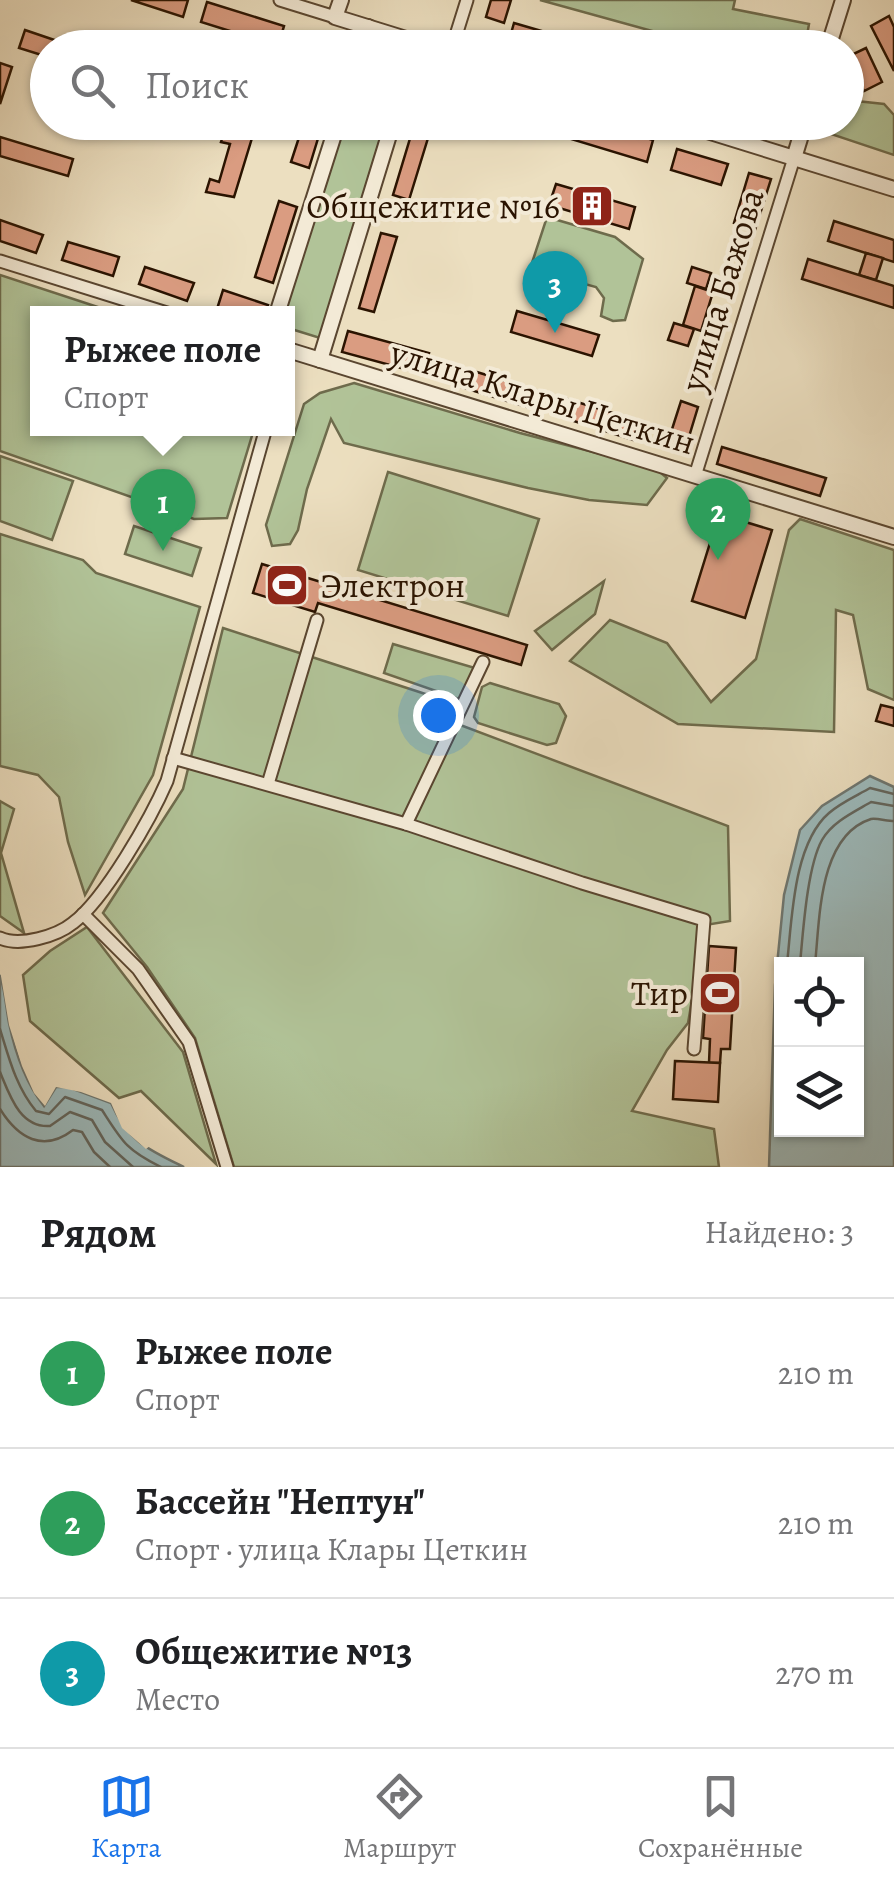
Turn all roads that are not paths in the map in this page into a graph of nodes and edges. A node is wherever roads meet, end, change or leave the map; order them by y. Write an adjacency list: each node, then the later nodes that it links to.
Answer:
1 (280, 0): 5 (street)
2 (340, 0): 5 (street)
3 (467, 0): 9 (street)
4 (843, 0): 10 (street)
5 (335, 17): 6 (street)
6 (368, 27): 7 (street); 8 (street)
7 (367, 30)
8 (376, 30)
9 (458, 30)
10 (834, 30)
11 (332, 140): 19 (street)
12 (387, 140): 21 (street)
13 (736, 140): 15 (street)
14 (800, 140): 15 (street, улица Бажова)
15 (794, 158): 16 (street); 23 (street, улица Бажова)
16 (894, 189)
17 (0, 261): 18 (street)
18 (144, 306)
19 (280, 306)
20 (295, 352): 21 (street, улица Клары Цеткин)
21 (320, 360): 23 (street, улица Клары Цеткин)
22 (264, 436): 27 (street)
23 (695, 476): 24 (street, улица Клары Цеткин)
24 (894, 538)
25 (317, 620): 28 (street)
26 (483, 662): 29 (street)
27 (173, 758): 28 (street); 30 (street)
28 (268, 784): 29 (street)
29 (406, 824): 32 (street)
30 (83, 914): 31 (street); 33 (street)
31 (0, 938)
32 (694, 1049)
33 (227, 1167)

